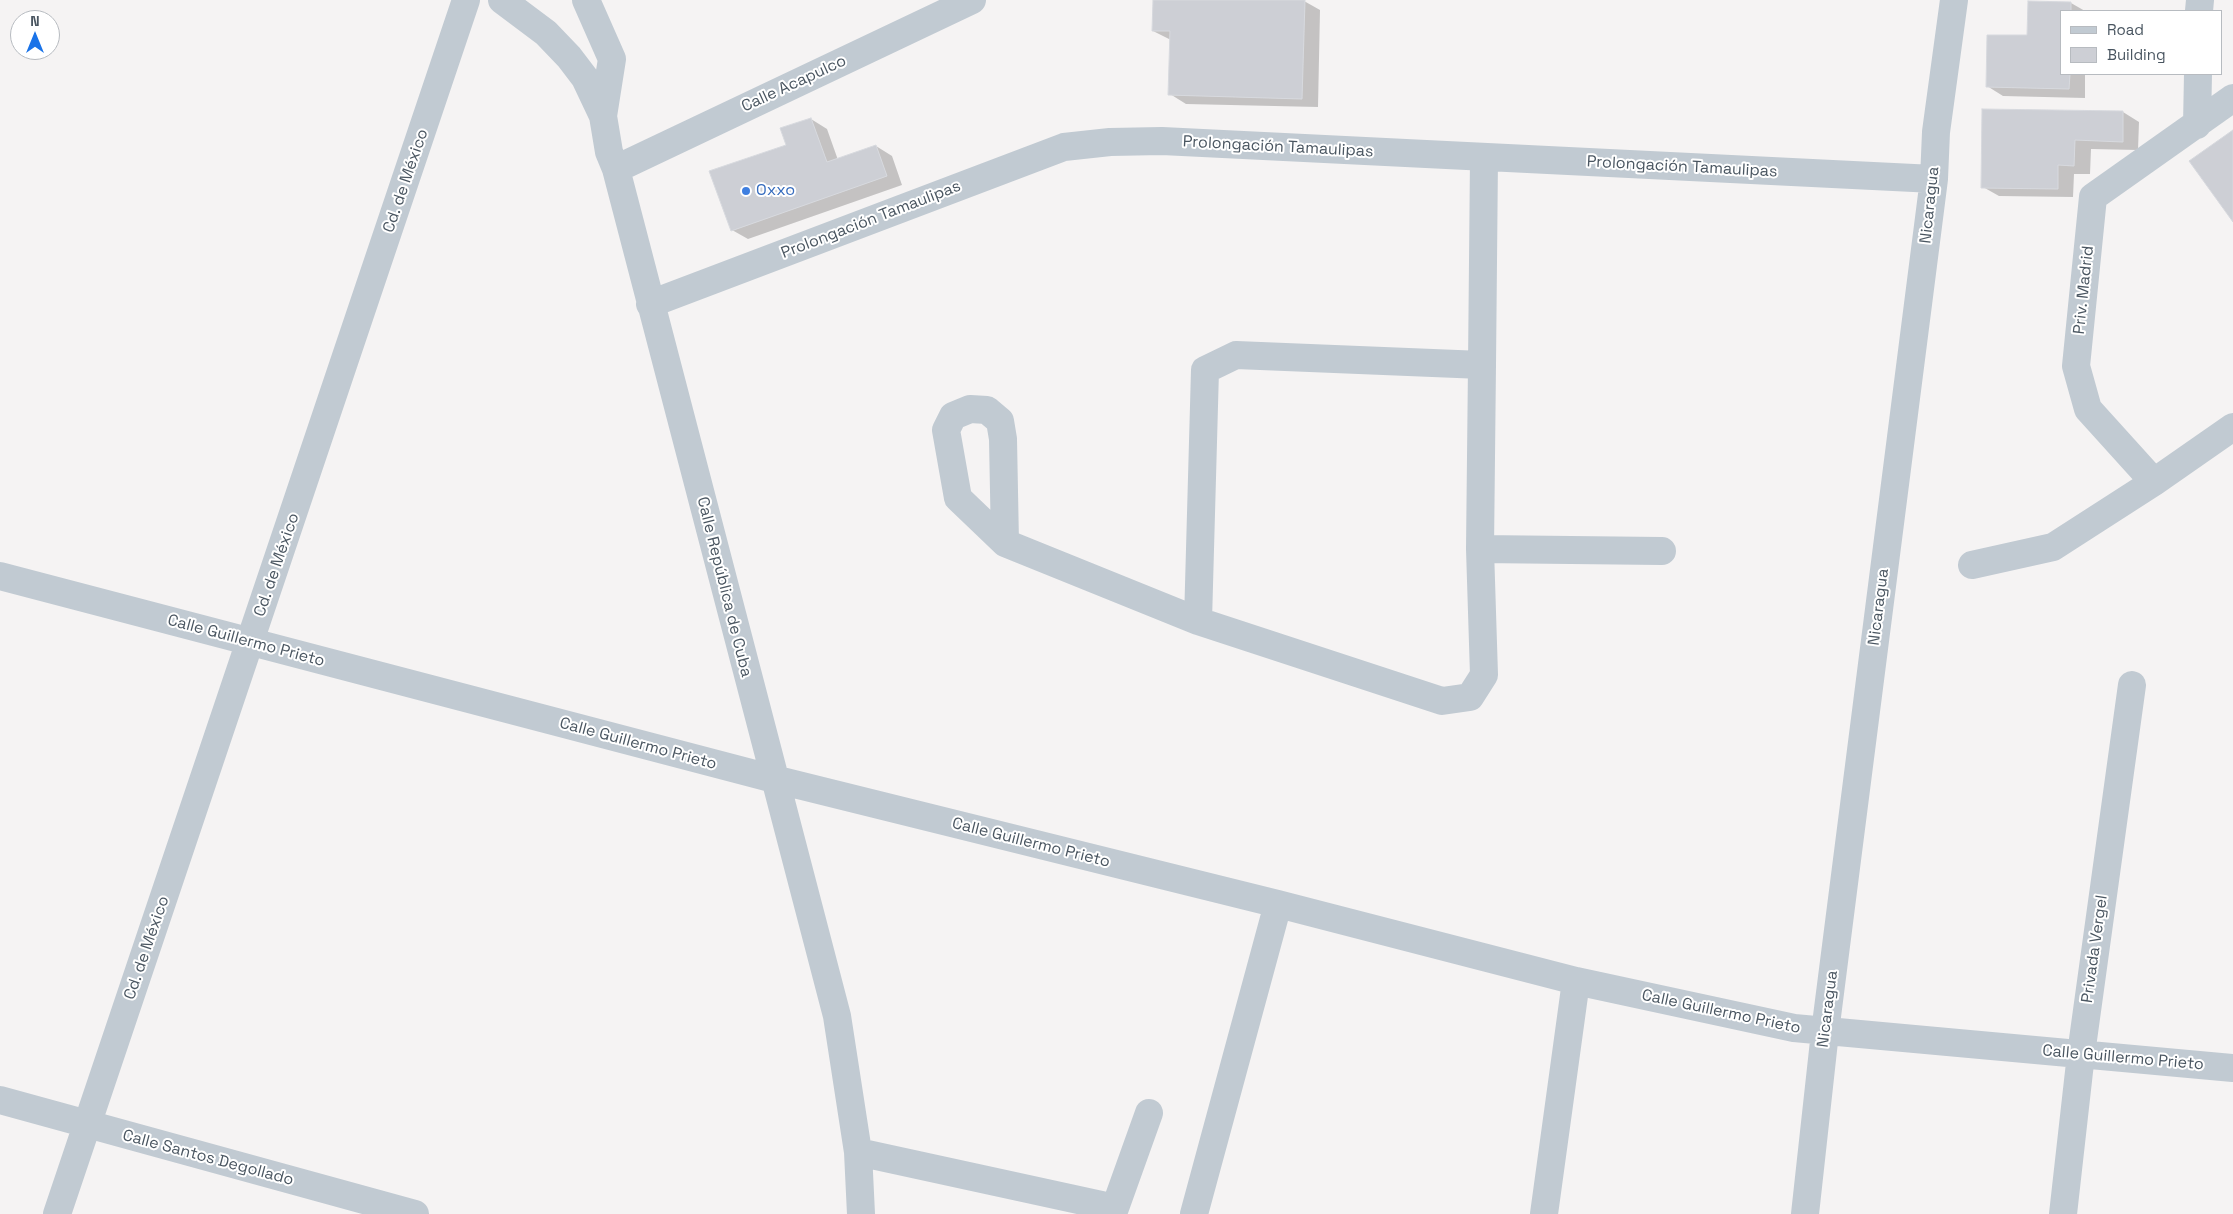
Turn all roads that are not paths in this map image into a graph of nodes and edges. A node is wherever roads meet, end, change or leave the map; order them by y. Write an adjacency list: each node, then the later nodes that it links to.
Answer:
1 (466, 0): 23 (street, Cd. de México)
2 (502, 0): 8 (street, Calle República de Cuba)
3 (586, 0): 8 (street)
4 (972, 0): 11 (street, Calle Acapulco)
5 (1954, 0): 12 (street, Nicaragua)
6 (2198, 75): 9 (street)
7 (2233, 98): 9 (street, Priv. Madrid)
8 (603, 116): 11 (street, Calle República de Cuba)
9 (2197, 125): 16 (street, Priv. Madrid)
10 (1484, 158): 12 (street, Prolongación Tamaulipas); 13 (street, Prolongación Tamaulipas); 14 (street)
11 (616, 169): 13 (street, Calle República de Cuba)
12 (1934, 179): 28 (street, Nicaragua)
13 (650, 304): 25 (street, Calle República de Cuba)
14 (1482, 365): 18 (street); 22 (street)
15 (2233, 427): 16 (street)
16 (2154, 482): 20 (street)
17 (1005, 543): 22 (street)
18 (1480, 549): 19 (street); 22 (street)
19 (1662, 551)
20 (1972, 565)
21 (0, 576): 23 (street, Calle Guillermo Prieto)
22 (1198, 622)
23 (251, 643): 25 (street, Calle Guillermo Prieto); 33 (street, Cd. de México)
24 (2132, 685): 29 (street, Privada Vergel)
25 (774, 779): 26 (street, Calle Guillermo Prieto); 34 (street, Calle República de Cuba)
26 (1278, 904): 27 (street, Calle Guillermo Prieto); 39 (street)
27 (1576, 981): 28 (street, Calle Guillermo Prieto); 40 (street)
28 (1825, 1032): 29 (street, Calle Guillermo Prieto); 41 (street, Nicaragua)
29 (2081, 1054): 30 (street, Calle Guillermo Prieto); 42 (street, Privada Vergel)
30 (2233, 1068)
31 (0, 1100): 33 (street, Calle Santos Degollado)
32 (1149, 1113): 34 (street)
33 (88, 1125): 35 (street, Calle Santos Degollado); 36 (street, Cd. de México)
34 (858, 1152): 38 (street, Calle República de Cuba)
35 (336, 1204): 37 (street, Calle Santos Degollado)
36 (57, 1214)
37 (415, 1214)
38 (861, 1214)
39 (1194, 1214)
40 (1544, 1214)
41 (1804, 1214)
42 (2063, 1214)

